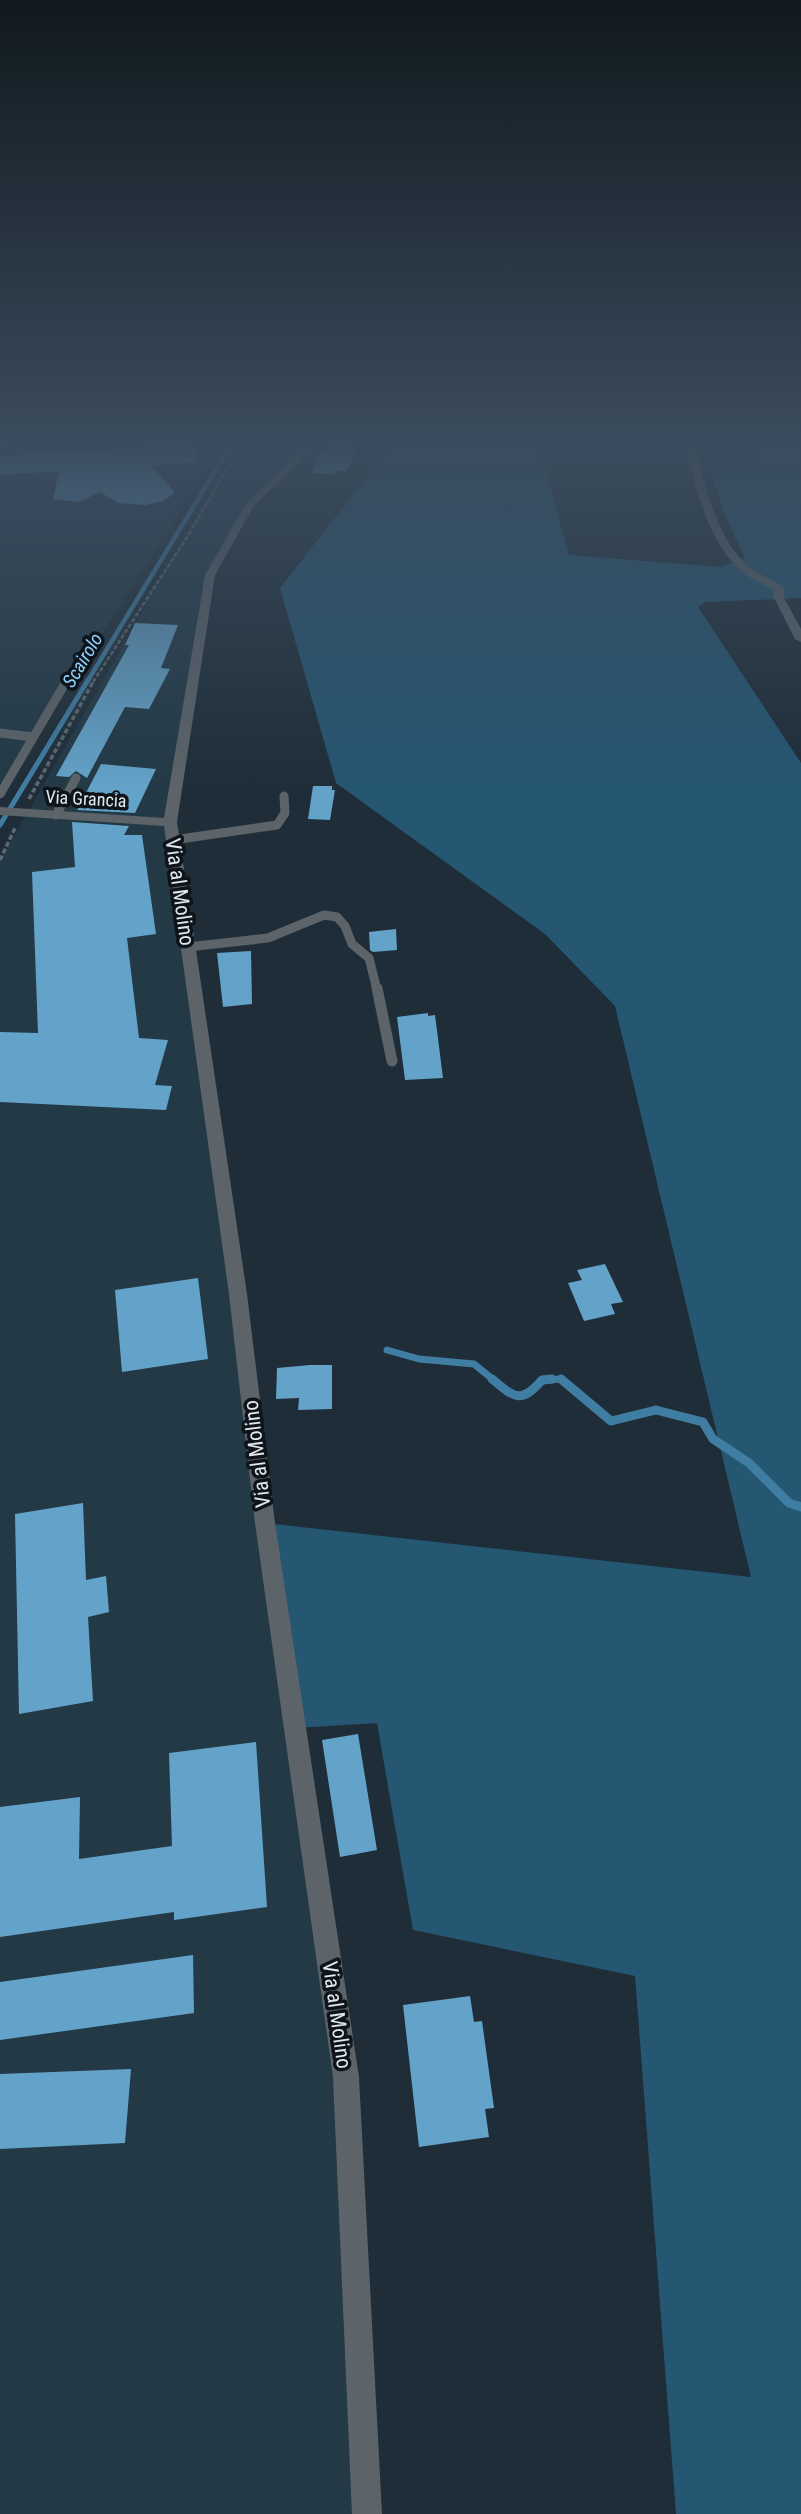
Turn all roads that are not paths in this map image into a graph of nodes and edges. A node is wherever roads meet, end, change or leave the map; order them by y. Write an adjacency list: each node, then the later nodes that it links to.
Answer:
1 (220, 557): 12 (street, Via al Molino)
2 (733, 557): 3 (street)
3 (801, 639)
4 (69, 677): 6 (lane)
5 (0, 733): 6 (lane)
6 (33, 737): 8 (lane)
7 (76, 778): 11 (lane)
8 (0, 794)
9 (284, 796): 12 (lane)
10 (0, 811): 11 (street, Via Grancia)
11 (56, 815): 12 (street, Via Grancia)
12 (171, 831): 13 (street, Via al Molino)
13 (188, 947): 14 (lane); 15 (street, Via al Molino)
14 (392, 1061)
15 (367, 2514)

